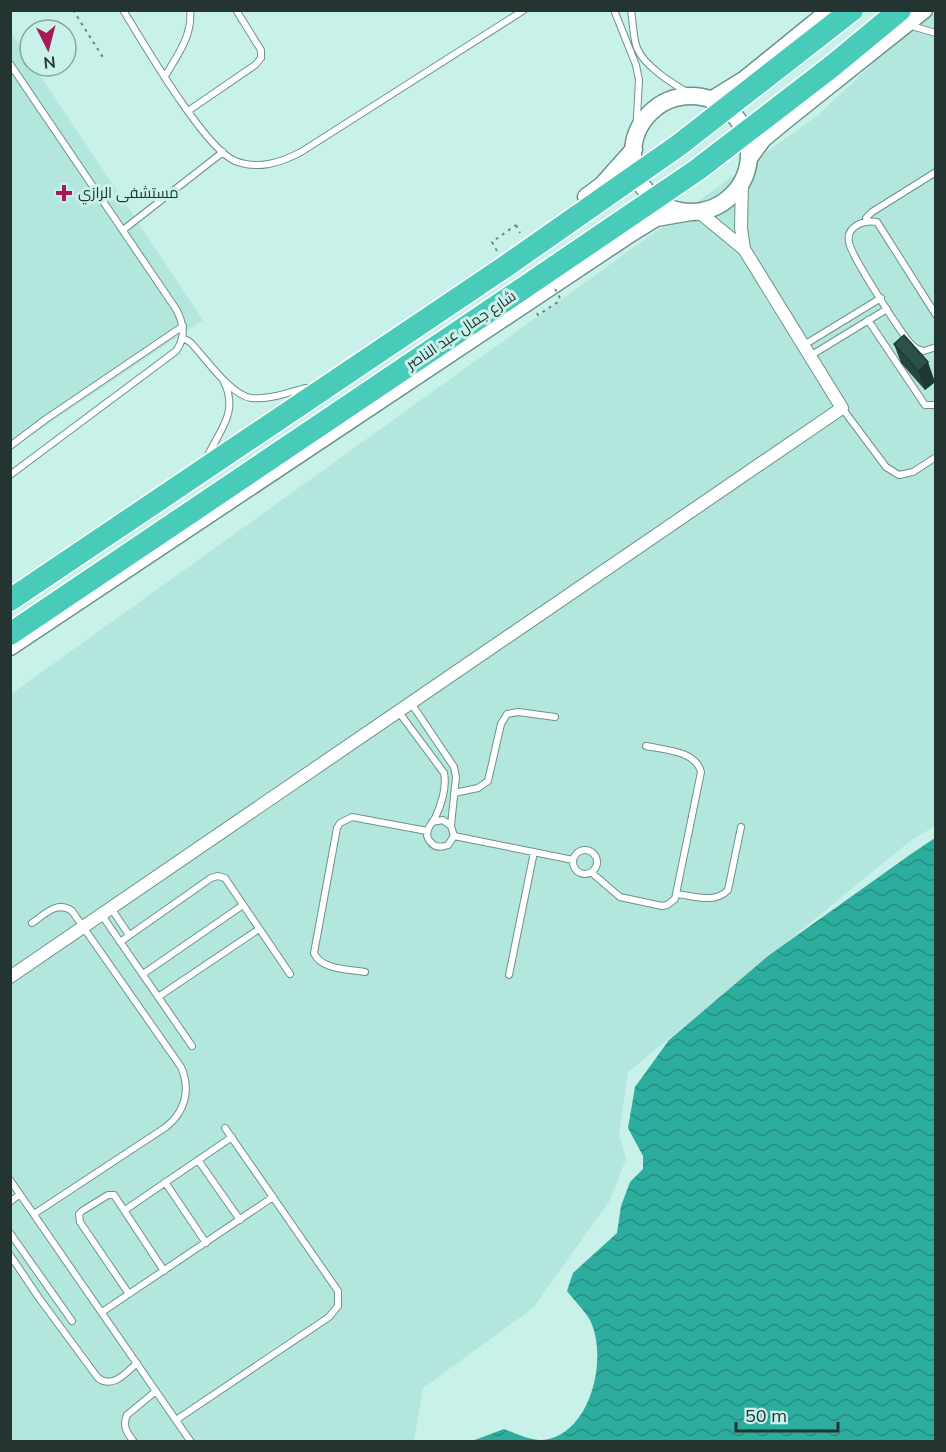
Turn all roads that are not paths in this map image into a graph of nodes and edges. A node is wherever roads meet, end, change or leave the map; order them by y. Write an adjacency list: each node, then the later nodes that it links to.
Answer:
1 (123, 10): 13 (lane)
2 (190, 10): 13 (lane)
3 (236, 10): 15 (lane)
4 (524, 10): 17 (lane)
5 (614, 10): 16 (lane)
6 (631, 10): 14 (lane)
7 (830, 10): 14 (main road)
8 (852, 10): 43 (highway, شارع جمال عبد الناصر, bridge)
9 (924, 10): 10 (main road)
10 (904, 18): 11 (lane); 18 (main road); 44 (highway, شارع جمال عبد الناصر, bridge)
11 (936, 33)
12 (10, 64): 23 (lane)
13 (165, 76): 15 (lane)
14 (703, 98): 16 (main road); 18 (main road)
15 (188, 111): 17 (lane)
16 (635, 143): 21 (main road); 35 (main road)
17 (223, 152): 23 (lane)
18 (749, 158): 20 (main road)
19 (936, 172): 22 (lane)
20 (742, 182): 21 (main road); 24 (street)
21 (695, 212): 24 (street); 45 (main road)
22 (866, 222): 25 (lane); 27 (lane)
23 (123, 230): 29 (lane)
24 (744, 249): 31 (street)
25 (881, 298): 26 (lane); 31 (lane)
26 (887, 309): 28 (lane); 32 (lane)
27 (936, 315)
28 (868, 320): 33 (lane); 36 (lane)
29 (183, 326): 30 (lane); 38 (lane)
30 (183, 338): 34 (lane); 41 (lane)
31 (803, 345): 33 (street)
32 (936, 347)
33 (810, 356): 37 (street)
34 (221, 376): 35 (lane); 39 (lane)
35 (306, 388): 39 (main road)
36 (936, 405)
37 (842, 408): 40 (lane); 46 (street)
38 (10, 446)
39 (209, 453): 42 (main road)
40 (936, 457)
41 (10, 475)
42 (10, 588)
43 (10, 600)
44 (10, 634)
45 (10, 647)
46 (411, 703): 47 (street); 50 (lane)
47 (398, 711): 51 (lane); 61 (street)
48 (555, 717): 50 (lane)
49 (646, 746): 59 (lane)
50 (454, 793): 52 (lane)
51 (432, 822): 52 (lane); 54 (lane)
52 (451, 826): 55 (lane)
53 (741, 827): 59 (lane)
54 (427, 831): 55 (lane); 67 (lane)
55 (454, 836): 56 (lane)
56 (534, 852): 57 (lane); 70 (lane)
57 (573, 860): 58 (lane); 58 (lane)
58 (592, 873): 59 (lane)
59 (677, 894)
60 (243, 905): 64 (lane); 65 (lane); 68 (lane)
61 (106, 911): 63 (street); 65 (lane); 66 (lane)
62 (32, 923): 63 (lane)
63 (83, 927): 71 (street); 83 (lane)
64 (259, 928): 69 (lane); 72 (lane)
65 (129, 935): 66 (lane)
66 (120, 942): 68 (lane)
67 (365, 972)
68 (143, 974): 72 (lane)
69 (290, 974)
70 (509, 975)
71 (10, 977)
72 (158, 997): 73 (lane)
73 (192, 1046)
74 (225, 1128): 75 (lane)
75 (232, 1137): 76 (lane); 80 (lane)
76 (198, 1160): 78 (lane); 84 (lane)
77 (10, 1180): 79 (lane)
78 (165, 1182): 82 (lane); 86 (lane)
79 (20, 1194): 81 (lane); 83 (lane)
80 (273, 1197): 84 (lane); 94 (lane)
81 (10, 1202)
82 (125, 1210): 88 (lane); 89 (lane)
83 (34, 1214): 90 (lane)
84 (240, 1220): 86 (lane)
85 (10, 1233): 91 (lane)
86 (206, 1243): 88 (lane)
87 (10, 1255): 92 (lane)
88 (164, 1271): 89 (lane)
89 (129, 1294): 90 (lane)
90 (102, 1312): 92 (lane)
91 (72, 1321)
92 (137, 1363): 93 (lane)
93 (156, 1391): 94 (lane); 95 (lane)
94 (176, 1420): 96 (lane)
95 (134, 1442)
96 (191, 1442)

